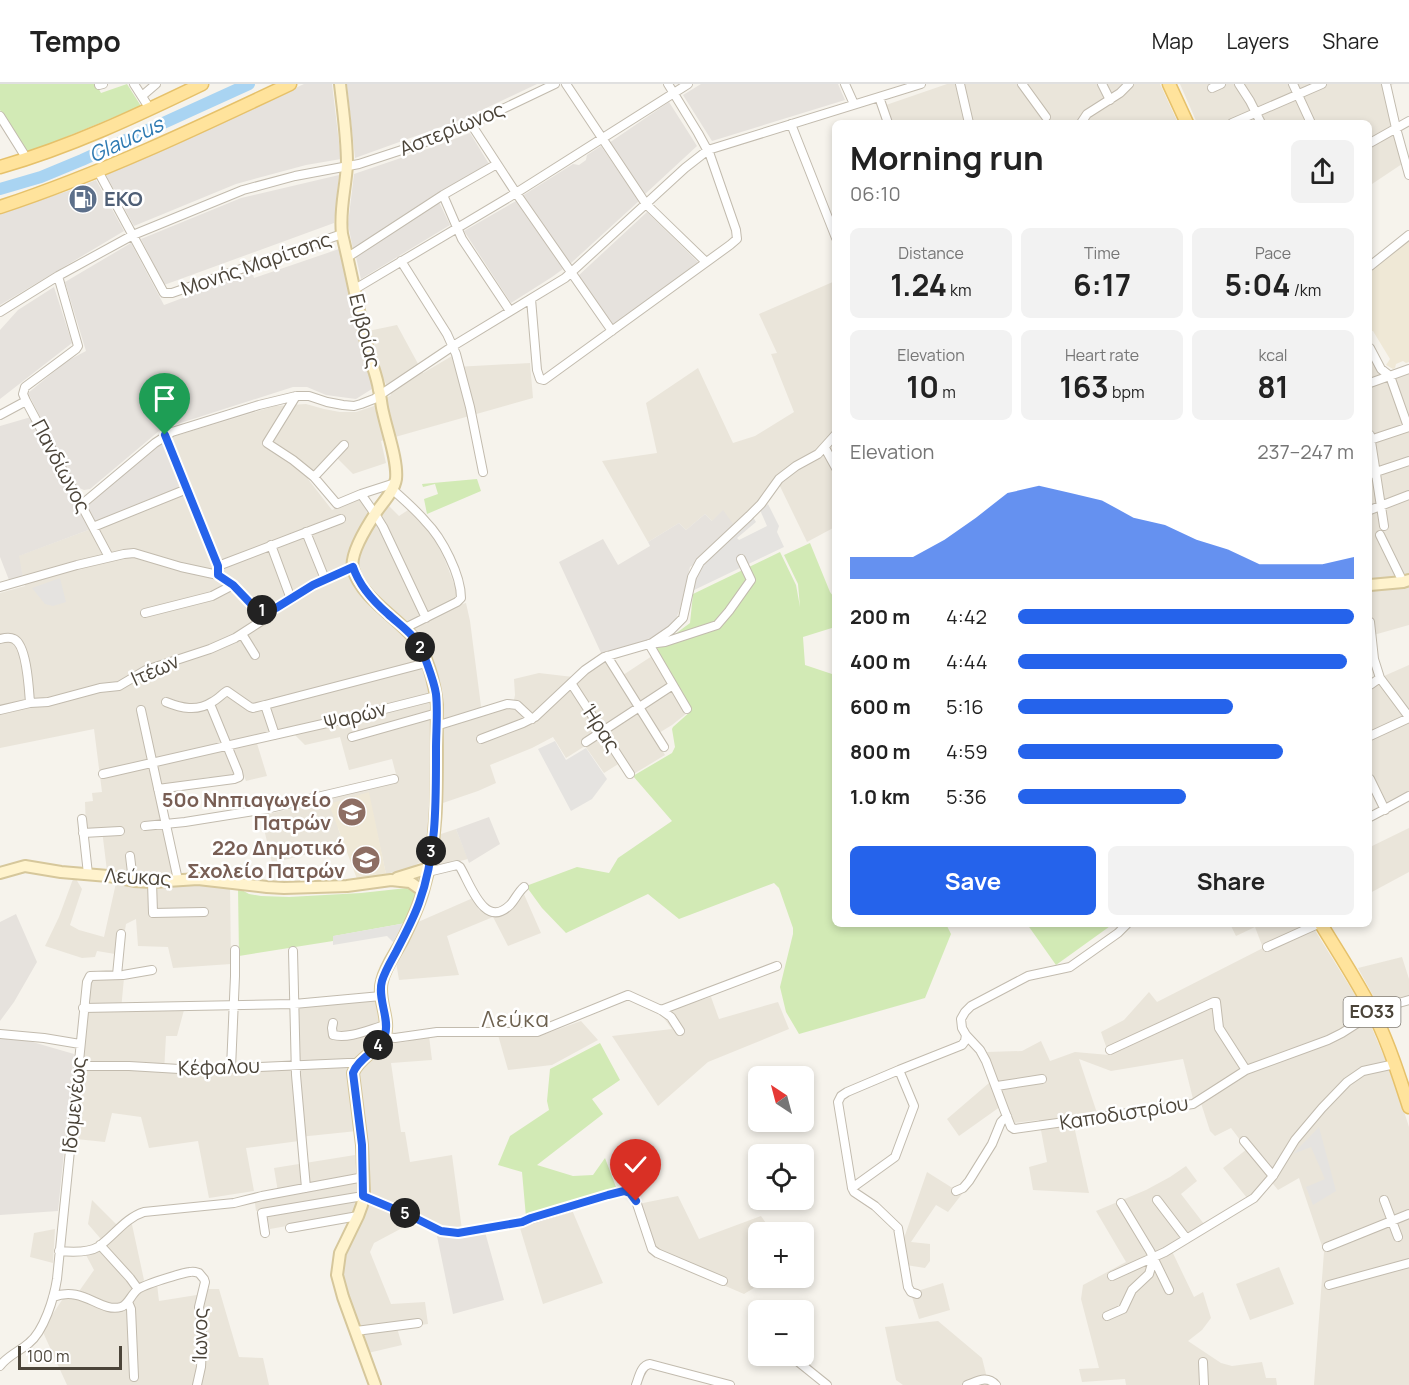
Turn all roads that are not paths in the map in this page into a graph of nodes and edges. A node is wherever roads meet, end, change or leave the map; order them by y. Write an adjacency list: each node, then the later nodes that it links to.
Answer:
1 (134, 84): 25 (street)
2 (156, 84): 25 (street)
3 (202, 84): 29 (main road)
4 (290, 84): 52 (main road)
5 (340, 84): 50 (main road, Ευβοίας)
6 (555, 84): 41 (street, Αστερίωνος)
7 (566, 84): 45 (street)
8 (668, 84): 23 (street)
9 (688, 84): 23 (street)
10 (845, 84): 28 (street)
11 (921, 84): 26 (street)
12 (960, 84): 34 (street)
13 (1022, 84): 32 (street)
14 (1102, 84): 27 (street)
15 (1129, 84): 27 (street)
16 (1169, 84): 36 (main road)
17 (1221, 84): 22 (street)
18 (1239, 84): 30 (street)
19 (1293, 84): 24 (street)
20 (1322, 84): 24 (street)
21 (1386, 84): 43 (street)
22 (1212, 88)
23 (674, 93): 45 (street); 47 (street)
24 (1298, 95): 30 (street); 39 (street)
25 (142, 96): 29 (street)
26 (879, 97): 28 (street); 33 (street)
27 (1110, 100): 35 (street)
28 (854, 104): 42 (street)
29 (150, 109): 48 (main road)
30 (1256, 113): 37 (street); 38 (street)
31 (0, 116): 44 (street)
32 (1046, 117)
33 (887, 120)
34 (968, 120)
35 (1083, 120)
36 (1186, 120)
37 (1239, 120)
38 (1260, 120)
39 (1310, 120)
40 (1409, 121): 43 (street)
41 (471, 124): 49 (street); 50 (street, Αστερίωνος)
42 (791, 124): 47 (street); 59 (street)
43 (1396, 128): 46 (street); 53 (street)
44 (4, 130): 48 (street)
45 (602, 139): 54 (street); 56 (street)
46 (1372, 142)
47 (708, 150): 56 (street); 65 (street)
48 (27, 159): 51 (main road)
49 (497, 164): 54 (street); 55 (street)
50 (347, 166): 60 (main road, Ευβοίας); 61 (street, Αστερίωνος)
51 (0, 167)
52 (98, 171): 57 (main road); 61 (street, Μονής Μαρίτσης)
53 (1409, 175)
54 (516, 193): 58 (street); 67 (street)
55 (443, 195): 58 (street); 63 (street)
56 (646, 204): 65 (street); 67 (street)
57 (0, 207)
58 (457, 228): 64 (street); 71 (street)
59 (832, 228)
60 (342, 234): 61 (street, Μονής Μαρίτσης); 63 (main road, Ευβοίας)
61 (133, 235): 68 (street, Αστερίωνος)
62 (1409, 235): 66 (street)
63 (348, 257): 69 (main road, Ευβοίας)
64 (401, 261): 69 (street); 74 (street)
65 (706, 262): 73 (street)
66 (1372, 264)
67 (572, 273): 70 (street); 73 (street)
68 (58, 276): 72 (street, Αστερίωνος); 81 (street)
69 (355, 289): 79 (main road, Ευβοίας)
70 (531, 298): 71 (street); 73 (street)
71 (510, 311): 74 (street)
72 (0, 312)
73 (612, 332)
74 (453, 346): 79 (street); 91 (street)
75 (1372, 352): 77 (street)
76 (1409, 369): 77 (street)
77 (1390, 376): 78 (street); 83 (street)
78 (1372, 383)
79 (380, 395): 80 (street); 94 (main road, Ευβοίας)
80 (296, 396): 84 (street); 93 (street)
81 (26, 401): 82 (street, Πανδίωνος); 98 (street, Πανδίωνος)
82 (0, 415)
83 (1408, 427): 85 (street)
84 (165, 435): 95 (street); 98 (street)
85 (1372, 437)
86 (832, 439): 88 (street)
87 (344, 445): 93 (street)
88 (825, 448): 89 (street); 126 (street)
89 (832, 461)
90 (1409, 461): 92 (street)
91 (483, 472)
92 (1373, 473): 99 (street)
93 (314, 477): 96 (street)
94 (394, 486): 96 (street); 101 (main road); 122 (street)
95 (187, 489): 104 (street); 110 (street)
96 (361, 494): 101 (street)
97 (1409, 495): 99 (street)
98 (81, 505): 104 (street, Πανδίωνος)
99 (1381, 505): 100 (street); 103 (street)
100 (1372, 509)
101 (375, 514): 111 (main road); 122 (street)
102 (341, 519): 105 (street)
103 (1384, 526)
104 (93, 527): 108 (street, Πανδίωνος)
105 (306, 532): 107 (street); 114 (street)
106 (1380, 535): 115 (street)
107 (271, 545): 110 (street); 119 (street)
108 (109, 557): 112 (street); 118 (street)
109 (741, 559): 126 (street)
110 (218, 566): 112 (street)
111 (353, 567): 114 (street, Ιτέων); 123 (main road)
112 (218, 575): 116 (street)
113 (0, 576): 118 (street)
114 (325, 579): 119 (street, Ιτέων)
115 (1406, 581): 117 (main road)
116 (233, 585): 120 (street); 121 (street)
117 (1372, 585)
118 (2, 586)
119 (291, 598): 120 (street, Ιτέων)
120 (268, 610): 124 (street, Ιτέων)
121 (145, 613)
122 (426, 618): 123 (street)
123 (405, 628): 130 (main road)
124 (242, 634): 128 (street); 137 (street, Ιτέων)
125 (0, 639): 137 (street)
126 (650, 643): 129 (street); 134 (street)
127 (1372, 646): 131 (street)
128 (255, 655)
129 (607, 656): 132 (street); 140 (street)
130 (426, 663): 135 (main road); 139 (street)
131 (1380, 678): 133 (street); 145 (street)
132 (571, 683): 146 (street); 148 (street, Ήρας)
133 (1372, 684)
134 (674, 685): 140 (street); 141 (street)
135 (436, 696): 144 (main road); 149 (street, Ψαρών)
136 (166, 702): 138 (street)
137 (30, 703): 142 (street, Ιτέων)
138 (210, 704): 139 (street); 154 (street)
139 (265, 705): 149 (street)
140 (639, 706): 148 (street); 155 (street)
141 (687, 709)
142 (0, 710)
143 (141, 710): 156 (street)
144 (436, 713): 147 (main road); 151 (street)
145 (1409, 717): 150 (street)
146 (532, 719): 147 (street); 152 (street)
147 (436, 726): 171 (main road)
148 (603, 731): 153 (street); 158 (street, Ήρας)
149 (274, 735): 154 (street, Ψαρών)
150 (1372, 735)
151 (352, 737)
152 (481, 739)
153 (586, 742)
154 (227, 745): 156 (street, Ψαρών); 161 (street)
155 (664, 747)
156 (152, 763): 157 (street, Ψαρών); 161 (street)
157 (103, 774)
158 (630, 774)
159 (394, 779): 166 (street)
160 (1372, 783): 163 (street)
161 (158, 789): 166 (street)
162 (1409, 796): 163 (street)
163 (1385, 810): 164 (street)
164 (1372, 816)
165 (82, 819): 169 (street)
166 (166, 824): 167 (street); 174 (street)
167 (145, 826)
168 (120, 831): 169 (street)
169 (83, 833): 173 (street)
170 (130, 856): 176 (street)
171 (428, 870): 175 (main road); 178 (street); 179 (main road)
172 (0, 873): 173 (main road, Λεύκας)
173 (88, 874): 176 (main road, Λεύκας)
174 (178, 880): 175 (main road, Λεύκας); 177 (main road, Λεύκας)
175 (391, 880): 179 (main road, Λεύκας)
176 (133, 881): 177 (main road, Λεύκας)
177 (152, 882): 180 (street)
178 (524, 887)
179 (423, 891): 191 (main road)
180 (204, 912)
181 (1124, 927): 202 (street)
182 (1312, 927): 185 (street)
183 (1321, 927): 197 (main road, ΕΟ33)
184 (121, 934): 190 (street)
185 (1267, 947)
186 (235, 950): 194 (street)
187 (293, 951): 193 (street)
188 (777, 966): 196 (street)
189 (152, 970): 190 (street, Ιδομενέως)
190 (117, 975): 195 (street, Ιδομενέως)
191 (381, 996): 193 (street); 199 (main road)
192 (1409, 1000): 197 (street, Καποδιστρίου)
193 (294, 1004): 194 (street); 208 (street)
194 (234, 1005): 195 (street); 210 (street)
195 (83, 1008): 204 (street, Ιδομενέως)
196 (661, 1010): 200 (street); 203 (street)
197 (1373, 1013): 207 (main road, ΕΟ33); 212 (street, Καποδιστρίου)
198 (333, 1023): 199 (street)
199 (386, 1024): 203 (main road)
200 (680, 1031)
201 (0, 1034): 204 (street)
202 (966, 1035): 211 (street); 214 (street)
203 (384, 1037): 206 (main road)
204 (80, 1044): 209 (street, Ιδομενέως)
205 (1110, 1050): 212 (street)
206 (358, 1063): 208 (street, Κέφαλου); 219 (main road)
207 (1395, 1064): 215 (main road, ΕΟ33); 218 (street)
208 (295, 1065): 210 (street, Κέφαλου); 220 (street)
209 (79, 1066): 210 (street, Κέφαλου); 236 (street, Ιδομενέως)
210 (231, 1068)
211 (899, 1070): 221 (street); 221 (street)
212 (1246, 1070): 216 (street, Καποδιστρίου)
213 (1042, 1079): 214 (street)
214 (996, 1086): 216 (street)
215 (1409, 1107)
216 (1007, 1116): 222 (street)
217 (1244, 1141): 218 (street)
218 (1273, 1176): 233 (street)
219 (364, 1178): 220 (street); 223 (main road)
220 (306, 1188): 234 (street)
221 (852, 1188): 244 (street)
222 (956, 1191)
223 (363, 1196): 228 (main road); 231 (street); 240 (street)
224 (1157, 1200): 233 (street)
225 (1384, 1200): 229 (street)
226 (1121, 1203): 237 (street)
227 (1409, 1214): 229 (street)
228 (358, 1216): 230 (street); 249 (main road)
229 (1392, 1221): 232 (street); 235 (street)
230 (290, 1228)
231 (265, 1233)
232 (1398, 1237)
233 (1186, 1238): 237 (street)
234 (100, 1245): 236 (street); 242 (street)
235 (1327, 1247)
236 (59, 1251): 245 (street, Ιδομενέως)
237 (1154, 1257): 239 (street); 243 (street); 247 (street)
238 (1409, 1263): 241 (street)
239 (1112, 1276)
240 (723, 1281)
241 (1329, 1286)
242 (138, 1289): 246 (street); 254 (street, Ίωνος)
243 (1169, 1290)
244 (917, 1294)
245 (53, 1297): 246 (street); 251 (street, Ιδομενέως)
246 (128, 1302): 253 (street)
247 (1107, 1316)
248 (418, 1323): 249 (street)
249 (356, 1331): 255 (main road)
250 (1203, 1362): 261 (street)
251 (0, 1366)
252 (803, 1366): 258 (street)
253 (134, 1377)
254 (197, 1385)
255 (375, 1385)
256 (636, 1385): 257 (street)
257 (730, 1385)
258 (827, 1385)
259 (967, 1385): 260 (street)
260 (996, 1385)
261 (1204, 1385)

